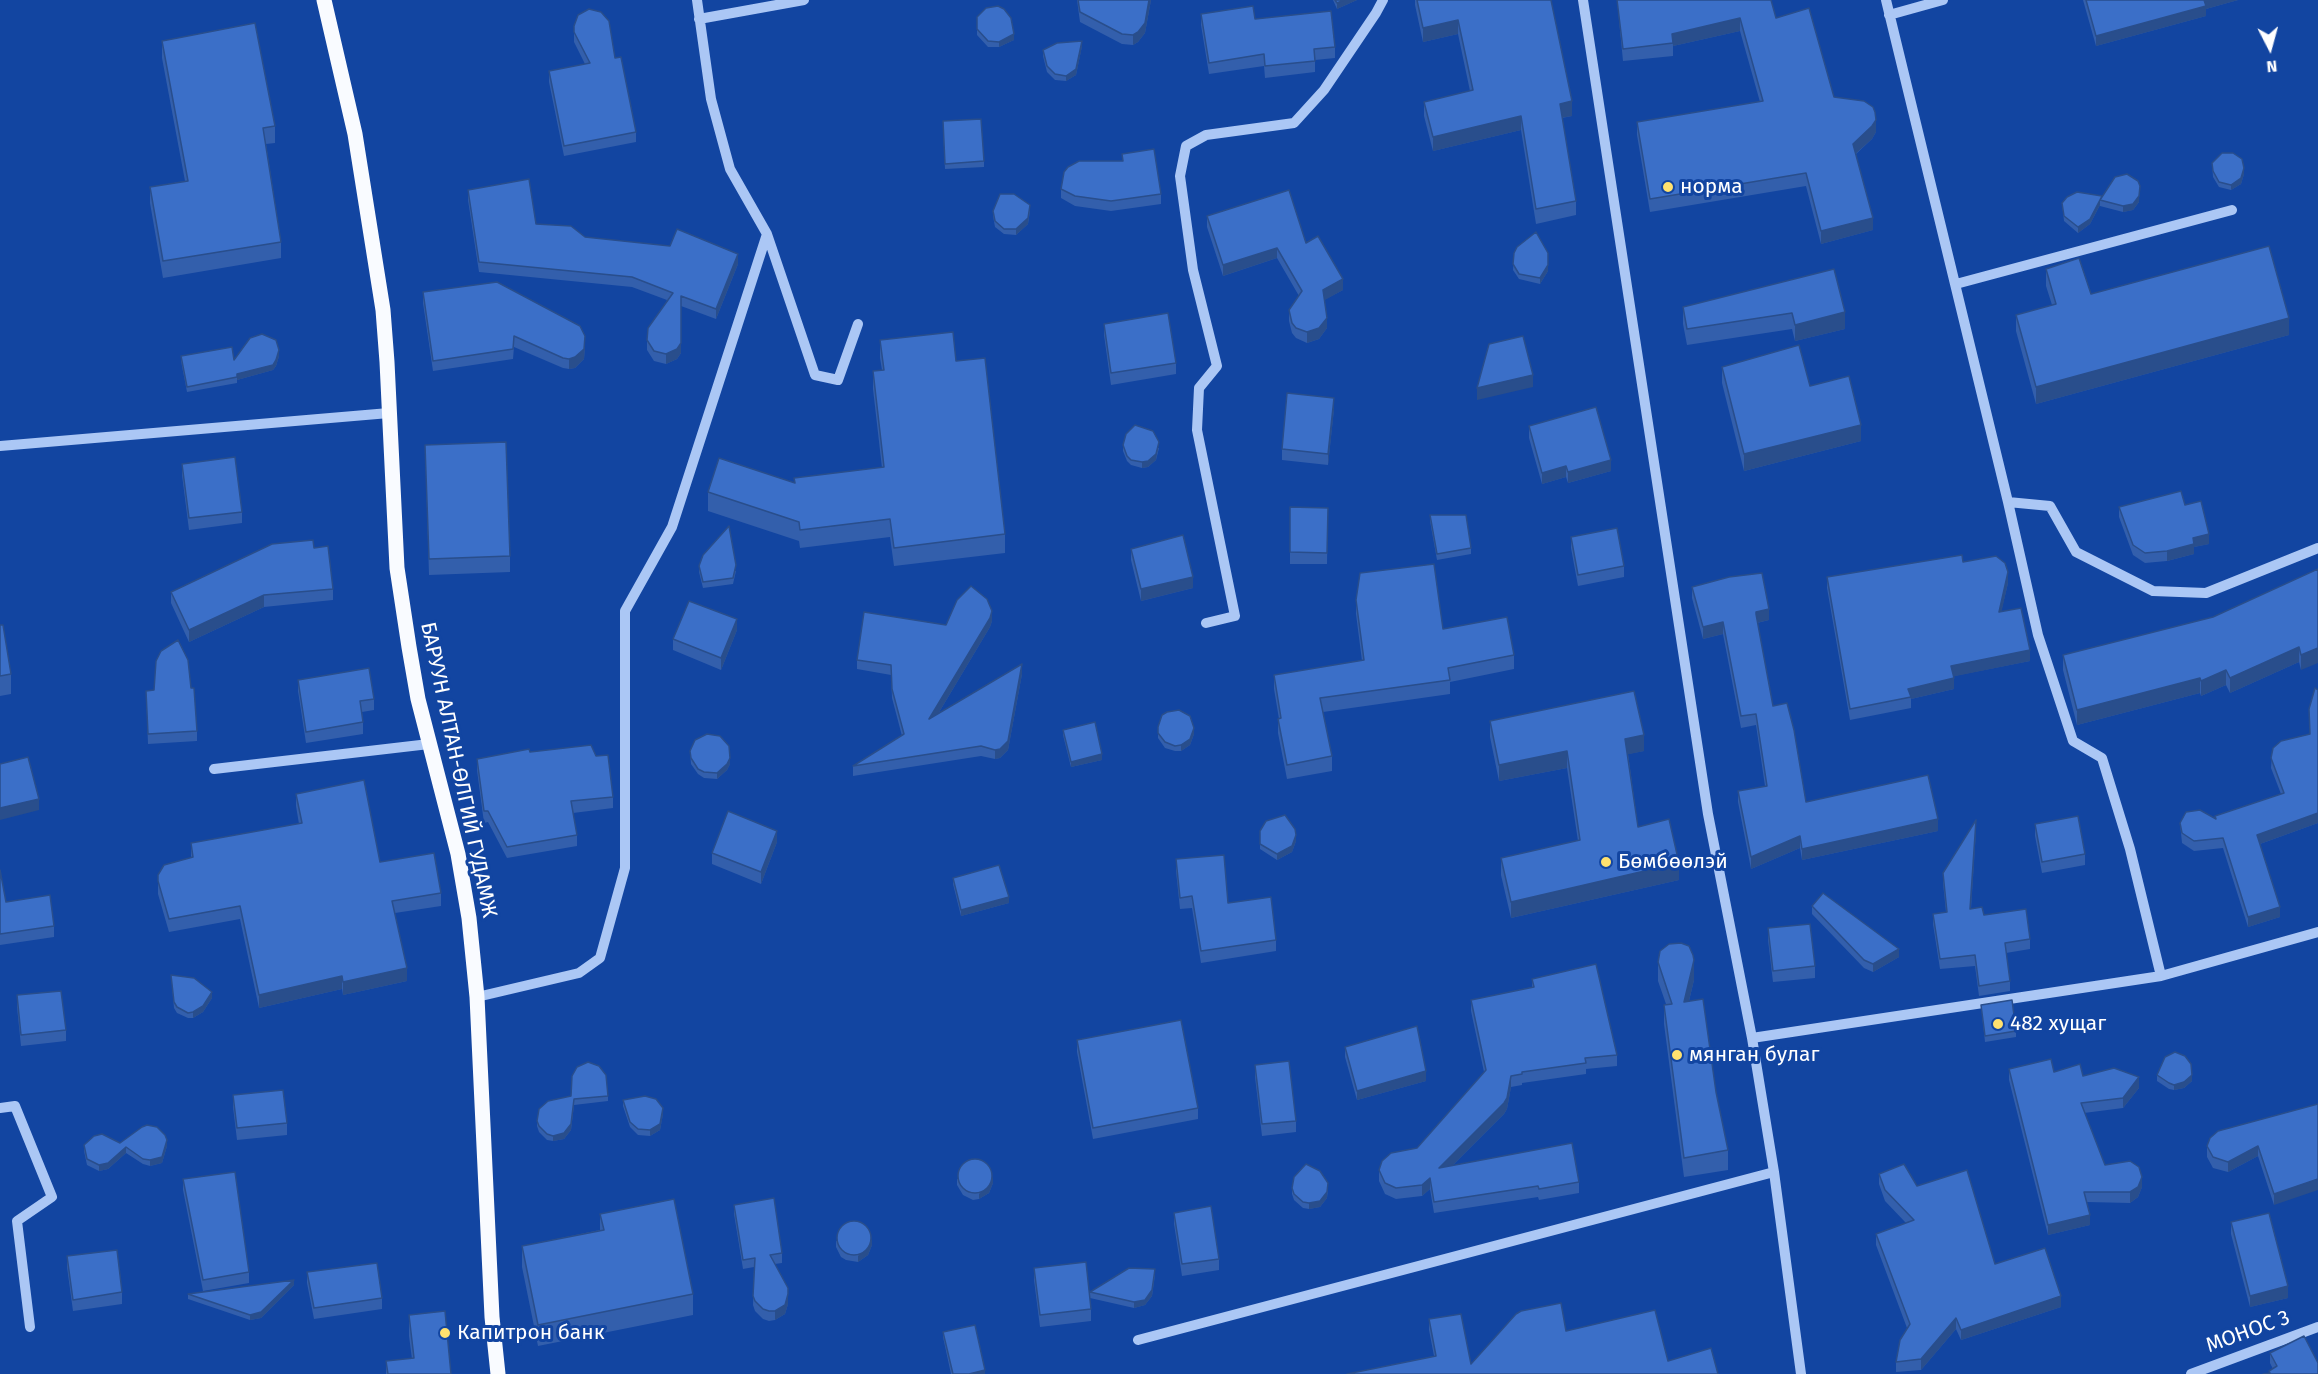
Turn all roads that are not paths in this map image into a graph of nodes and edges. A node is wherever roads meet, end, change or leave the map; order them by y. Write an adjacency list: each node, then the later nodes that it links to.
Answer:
1 (324, 0): 14 (main road, БАРУУН АЛТАН-ӨЛГИЙ ГУДАМЖ)
2 (697, 0): 9 (street)
3 (804, 0): 9 (street)
4 (1383, 0): 18 (street)
5 (1583, 0): 24 (street)
6 (1886, 0): 8 (street)
7 (1943, 0): 8 (street)
8 (1889, 15): 12 (street)
9 (699, 19): 11 (street)
10 (2232, 210): 12 (street)
11 (767, 234): 13 (street); 23 (street)
12 (1956, 284): 16 (street)
13 (858, 324)
14 (389, 413): 15 (street); 19 (main road, БАРУУН АЛТАН-ӨЛГИЙ ГУДАМЖ)
15 (0, 446)
16 (2008, 502): 17 (street); 22 (street)
17 (2318, 548)
18 (1206, 623)
19 (429, 744): 20 (street); 23 (main road, БАРУУН АЛТАН-ӨЛГИЙ ГУДАМЖ)
20 (214, 769)
21 (2318, 932): 22 (street)
22 (2161, 976): 24 (street)
23 (477, 997): 30 (main road, БАРУУН АЛТАН-ӨЛГИЙ ГУДАМЖ)
24 (1752, 1038): 26 (street)
25 (0, 1108): 28 (street)
26 (1774, 1172): 29 (street); 31 (street)
27 (2318, 1327): 32 (street, МОНОС 3)
28 (30, 1328)
29 (1138, 1340)
30 (498, 1374)
31 (1801, 1374)
32 (2190, 1374)

